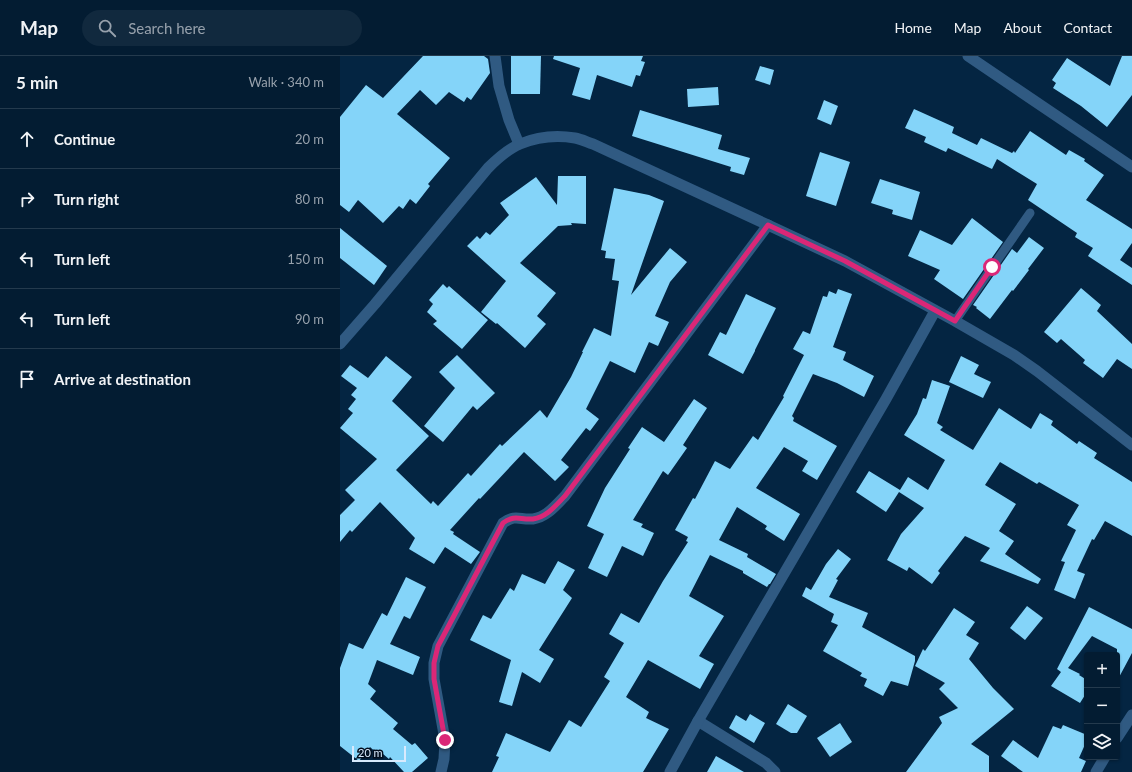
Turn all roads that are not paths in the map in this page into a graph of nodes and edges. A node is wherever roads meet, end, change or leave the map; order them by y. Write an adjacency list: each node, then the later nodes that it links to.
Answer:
1 (495, 56): 3 (street)
2 (968, 56): 4 (street)
3 (519, 144): 6 (street); 9 (street)
4 (1132, 167)
5 (1030, 213): 8 (lane)
6 (768, 225): 7 (street); 15 (street)
7 (935, 310): 8 (street); 12 (street)
8 (955, 321): 10 (street)
9 (340, 344)
10 (1132, 445)
11 (1132, 715): 13 (street)
12 (698, 721): 16 (street); 17 (street)
13 (1120, 733)
14 (1103, 760): 18 (street)
15 (441, 772)
16 (670, 772)
17 (775, 772)
18 (1096, 772)

